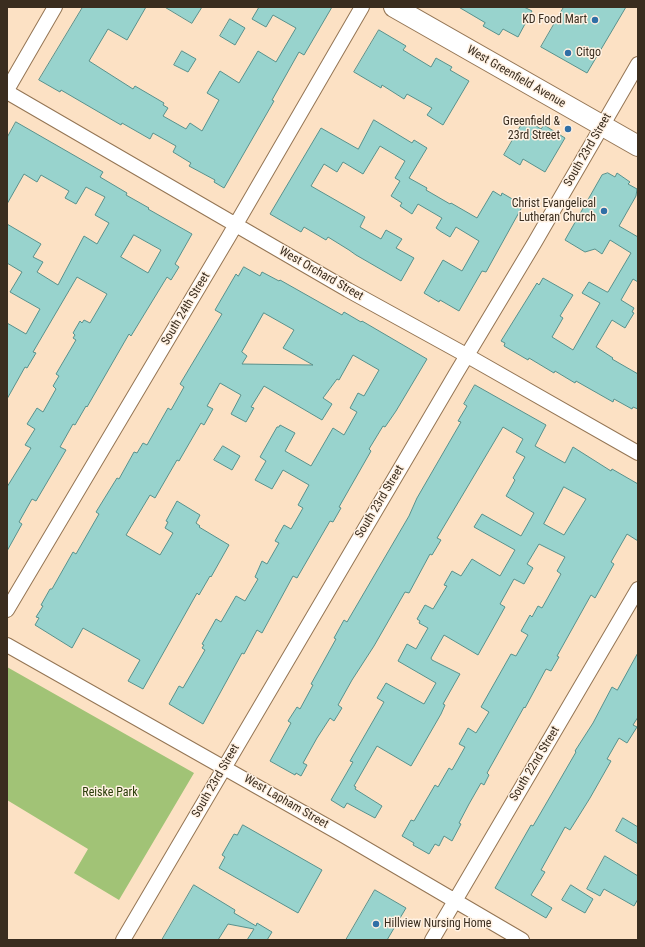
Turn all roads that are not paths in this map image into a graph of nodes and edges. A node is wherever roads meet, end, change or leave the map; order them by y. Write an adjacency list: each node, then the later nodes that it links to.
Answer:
1 (55, 7): 5 (street)
2 (362, 7): 8 (street, South 24th Street)
3 (394, 7): 6 (main road, West Greenfield Avenue)
4 (638, 64): 6 (street, South 23rd Street)
5 (7, 91): 8 (street, West Orchard Street)
6 (602, 126): 7 (main road, West Greenfield Avenue); 9 (street, South 23rd Street)
7 (638, 146)
8 (235, 225): 9 (street, West Orchard Street); 12 (street, South 24th Street)
9 (466, 355): 10 (street, West Orchard Street); 14 (street, South 23rd Street)
10 (638, 453)
11 (638, 589): 15 (street, South 22nd Street)
12 (7, 610)
13 (7, 645): 14 (street, West Lapham Street)
14 (224, 767): 15 (street, West Lapham Street); 16 (street, South 23rd Street)
15 (454, 901): 17 (street, South 22nd Street); 18 (street, West Lapham Street)
16 (123, 940)
17 (432, 940)
18 (522, 940)

